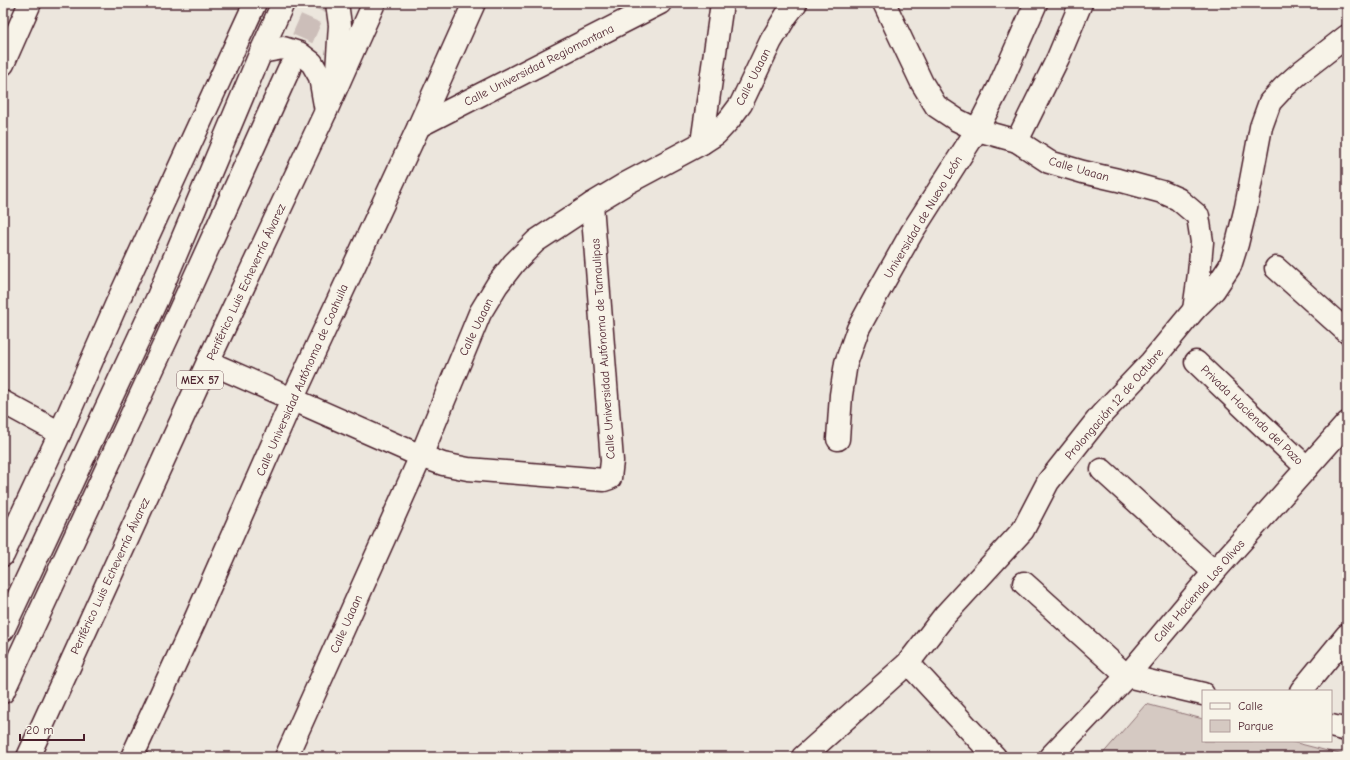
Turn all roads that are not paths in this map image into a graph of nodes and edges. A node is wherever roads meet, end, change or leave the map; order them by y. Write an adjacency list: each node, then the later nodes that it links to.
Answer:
1 (30, 3): 15 (main road)
2 (255, 3): 32 (main road)
3 (283, 3): 14 (main road)
4 (337, 3): 17 (main road)
5 (374, 3): 17 (main road, Periférico Luis Echeverría Álvarez / MEX 57)
6 (474, 3): 19 (main road, Calle Universidad Autónoma de Coahuila)
7 (660, 3): 19 (main road, Calle Universidad Regiomontana)
8 (722, 3): 22 (main road)
9 (796, 3): 22 (main road, Calle Uaaan)
10 (884, 3): 20 (main road, Calle Uaaan)
11 (1036, 3): 20 (main road, Universidad de Nuevo León)
12 (1081, 3): 21 (main road)
13 (1347, 36): 25 (main road, Prolongación 12 de Octubre)
14 (261, 52): 18 (main road); 40 (main road)
15 (3, 64)
16 (288, 69): 45 (main road)
17 (336, 88): 18 (main road, Periférico Luis Echeverría Álvarez / MEX 57)
18 (326, 111): 27 (main road, Periférico Luis Echeverría Álvarez / MEX 57)
19 (419, 126): 29 (main road, Calle Universidad Autónoma de Coahuila)
20 (977, 130): 21 (main road, Calle Uaaan); 33 (main road, Universidad de Nuevo León)
21 (1017, 141): 25 (main road, Calle Uaaan)
22 (702, 144): 23 (main road, Calle Uaaan)
23 (592, 204): 34 (main road, Calle Uaaan); 34 (main road, Calle Universidad Autónoma de Tamaulipas)
24 (1276, 268): 26 (main road)
25 (1194, 310): 42 (main road, Prolongación 12 de Octubre)
26 (1347, 332)
27 (208, 362): 29 (main road, Calle Universidad Autónoma de Tamaulipas); 49 (main road, Periférico Luis Echeverría Álvarez / MEX 57)
28 (1196, 362): 35 (main road, Privada Hacienda del Pozo)
29 (292, 400): 34 (main road, Calle Universidad Autónoma de Tamaulipas); 50 (main road, Calle Universidad Autónoma de Coahuila)
30 (3, 402): 32 (main road)
31 (1347, 423): 35 (main road, Calle Hacienda Los Olivos)
32 (60, 433): 37 (main road)
33 (838, 439)
34 (421, 456): 51 (main road, Calle Uaaan)
35 (1307, 468): 38 (main road, Calle Hacienda Los Olivos)
36 (1102, 470): 38 (main road)
37 (3, 555)
38 (1214, 572): 43 (main road, Calle Hacienda Los Olivos)
39 (1024, 583): 43 (main road)
40 (3, 630)
41 (1347, 635): 44 (main road)
42 (908, 663): 52 (main road, Prolongación 12 de Octubre); 53 (main road)
43 (1127, 676): 46 (main road); 54 (main road, Calle Hacienda Los Olivos)
44 (1302, 690)
45 (3, 692)
46 (1202, 694)
47 (1332, 726): 48 (main road)
48 (1347, 730)
49 (28, 757)
50 (132, 757)
51 (286, 757)
52 (803, 757)
53 (995, 757)
54 (1050, 757)

